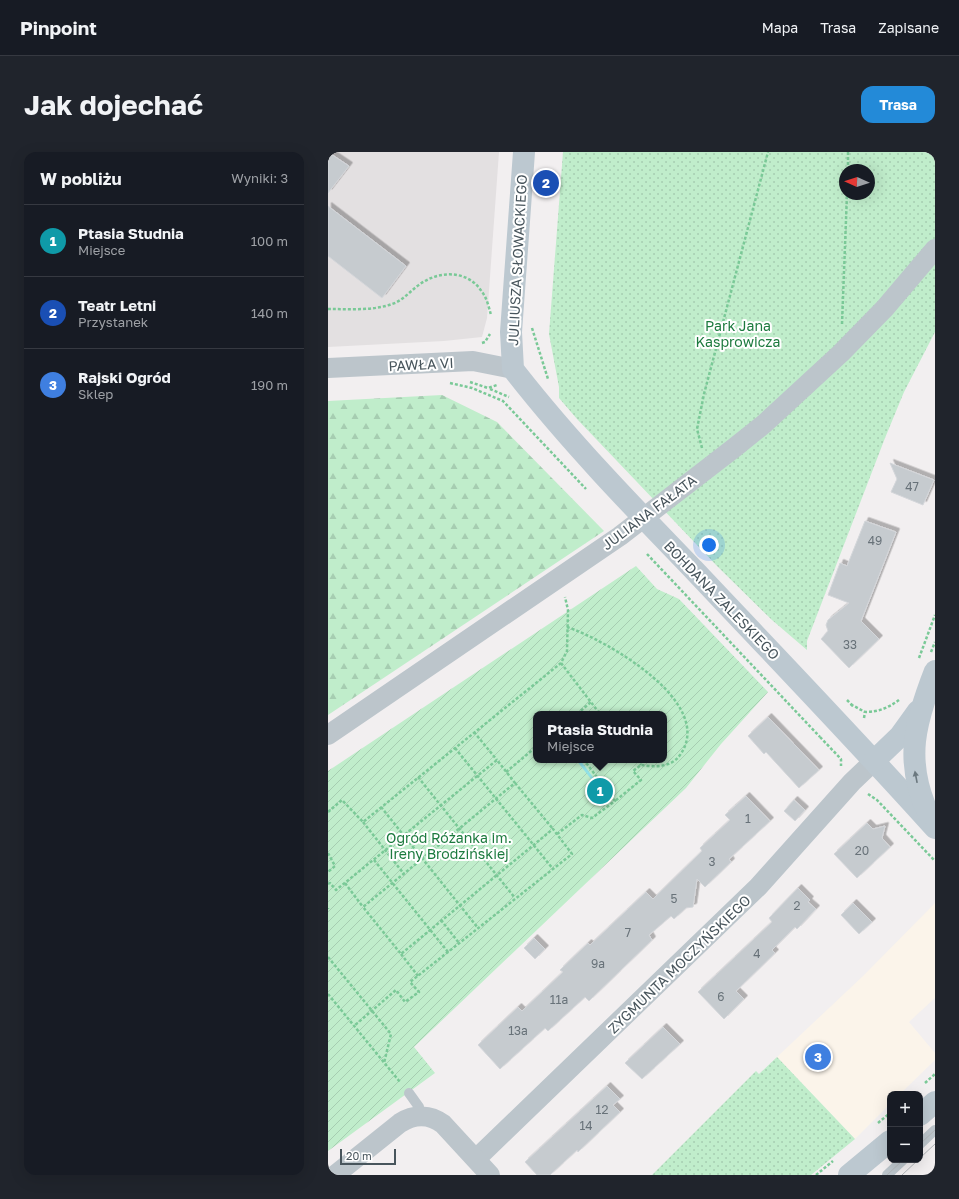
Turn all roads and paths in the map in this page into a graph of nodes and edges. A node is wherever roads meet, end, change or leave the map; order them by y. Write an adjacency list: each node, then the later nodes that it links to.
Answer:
1 (524, 152): 11 (street, JULIUSZA SŁOWACKIEGO)
2 (768, 152): 13 (path)
3 (848, 152): 4 (path)
4 (848, 164)
5 (847, 200): 9 (path)
6 (935, 248): 9 (street, JULIANA FAŁATA)
7 (328, 309): 8 (path)
8 (493, 318)
9 (841, 353): 13 (street, JULIANA FAŁATA)
10 (328, 368): 11 (street, PAWŁA VI)
11 (513, 369): 15 (street, BOHDANA ZALESKIEGO)
12 (444, 382): 14 (path)
13 (707, 469): 15 (street, JULIANA FAŁATA)
14 (588, 491)
15 (644, 518): 16 (street, JULIANA FAŁATA); 37 (street, BOHDANA ZALESKIEGO)
16 (626, 531): 32 (street, JULIANA FAŁATA); 33 (path)
17 (568, 610): 19 (path)
18 (935, 616): 21 (path)
19 (567, 627): 20 (path); 39 (path)
20 (561, 663): 23 (path); 30 (path)
21 (926, 666): 24 (street)
22 (902, 699): 28 (path)
23 (591, 702): 25 (path); 26 (path)
24 (923, 702): 37 (street); 52 (street, one-way to 24)
25 (580, 711)
26 (598, 711)
27 (847, 711): 28 (path)
28 (865, 712): 29 (path)
29 (864, 718)
30 (474, 732): 34 (path); 36 (path)
31 (824, 734): 33 (path)
32 (328, 735)
33 (820, 738): 41 (path)
34 (455, 748): 42 (path); 43 (path)
35 (533, 750): 40 (path)
36 (497, 760): 40 (path); 42 (path)
37 (874, 761): 52 (street, BOHDANA ZALESKIEGO); 92 (street, ZYGMUNTA MOCZYŃSKIEGO)
38 (586, 763): 47 (path)
39 (641, 765): 47 (path)
40 (506, 772): 44 (path)
41 (843, 774)
42 (478, 776): 46 (path); 48 (path)
43 (418, 777): 48 (path); 49 (path)
44 (515, 783): 46 (path); 54 (path)
45 (864, 791): 62 (path)
46 (496, 799): 53 (path); 57 (path)
47 (615, 801): 55 (path)
48 (441, 806): 53 (path); 56 (path)
49 (381, 807): 51 (path); 56 (path)
50 (328, 812): 51 (path)
51 (363, 822): 58 (path)
52 (935, 828)
53 (460, 829): 60 (path); 66 (path)
54 (553, 829): 55 (path); 57 (path)
55 (557, 834): 63 (path)
56 (404, 836): 58 (path); 60 (path)
57 (533, 845): 63 (path); 66 (path)
58 (386, 851): 61 (path); 65 (path)
59 (328, 853): 64 (path)
60 (423, 859): 65 (path); 71 (path)
61 (374, 860): 68 (path); 69 (path)
62 (935, 861)
63 (553, 868): 70 (path)
64 (328, 872)
65 (404, 874): 69 (path)
66 (496, 875): 70 (path); 71 (path)
67 (329, 883): 68 (path)
68 (345, 883): 72 (path)
69 (393, 883): 72 (path); 75 (path)
70 (515, 898): 74 (path)
71 (460, 905): 73 (path); 74 (path)
72 (363, 907): 78 (path)
73 (441, 920): 75 (path); 76 (path)
74 (478, 928): 76 (path)
75 (430, 929): 77 (path); 78 (path)
76 (459, 943): 77 (path)
77 (448, 952): 80 (path)
78 (400, 954): 80 (path)
79 (328, 957): 82 (path)
80 (418, 976): 82 (path)
81 (328, 994): 83 (path)
82 (371, 1010): 83 (path); 84 (path)
83 (354, 1026): 84 (path)
84 (384, 1063): 85 (path)
85 (409, 1093): 88 (lane)
86 (935, 1102): 87 (street)
87 (923, 1112)
88 (420, 1116): 92 (street); 95 (street)
89 (935, 1130): 90 (lane)
90 (923, 1141)
91 (887, 1144): 94 (street)
92 (476, 1159): 96 (street)
93 (900, 1163): 97 (lane)
94 (854, 1172)
95 (334, 1175)
96 (490, 1175)
97 (887, 1175)

